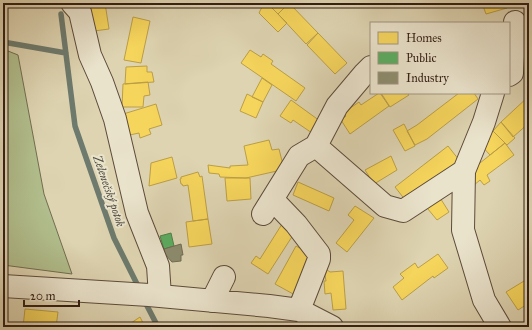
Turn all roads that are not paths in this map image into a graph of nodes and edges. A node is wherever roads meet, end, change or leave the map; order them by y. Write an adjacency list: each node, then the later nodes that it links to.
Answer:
1 (72, 3): 10 (street)
2 (518, 21): 4 (street)
3 (370, 68): 6 (street)
4 (510, 74)
5 (494, 94): 7 (street)
6 (316, 146): 7 (street); 12 (street)
7 (464, 171): 14 (street)
8 (224, 277): 11 (street)
9 (3, 286): 10 (street)
10 (147, 295): 11 (street)
11 (212, 301): 12 (street)
12 (299, 310): 13 (street)
13 (332, 327)
14 (500, 327)

